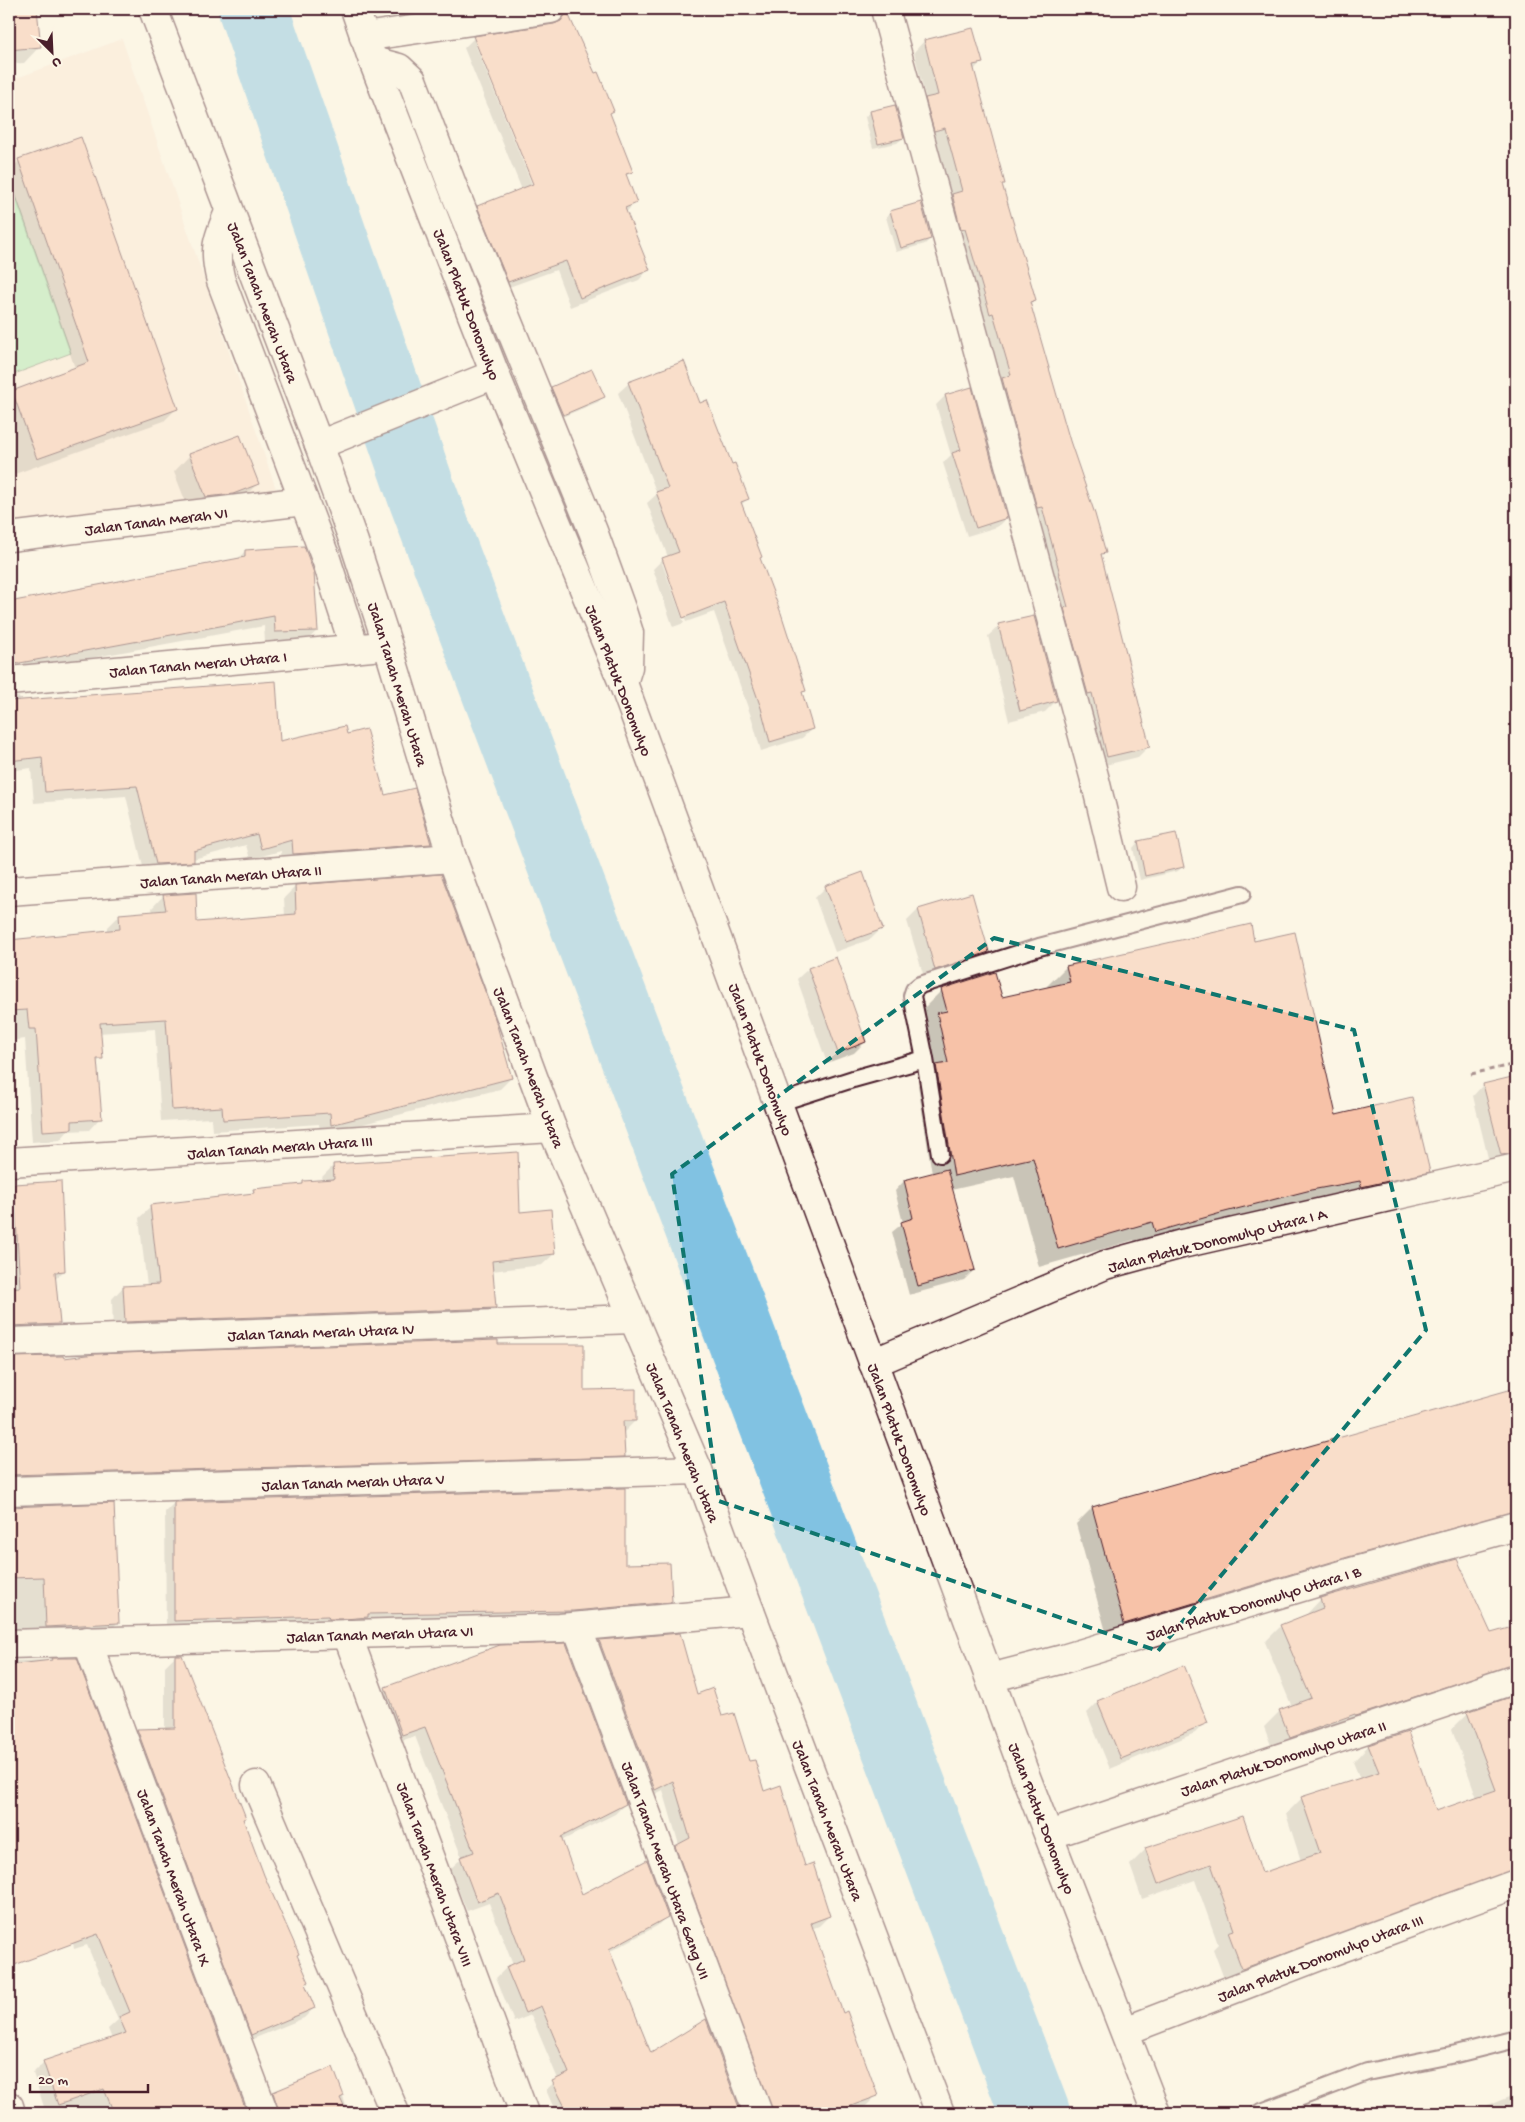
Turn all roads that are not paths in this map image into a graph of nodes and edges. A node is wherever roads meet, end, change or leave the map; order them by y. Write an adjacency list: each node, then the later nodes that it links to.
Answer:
1 (153, 9): 6 (street, Jalan Tanah Merah Utara)
2 (356, 9): 5 (street, Jalan Platuk Donomulyo)
3 (551, 9): 5 (street)
4 (885, 9): 16 (street)
5 (368, 49): 7 (street, Jalan Platuk Donomulyo); 14 (street)
6 (229, 212): 8 (street, Jalan Tanah Merah Utara); 9 (street)
7 (495, 374): 8 (street); 14 (street, Jalan Platuk Donomulyo)
8 (332, 440): 11 (street, Jalan Tanah Merah Utara)
9 (304, 501): 10 (street, Jalan Tanah Merah VI); 12 (street)
10 (9, 537)
11 (388, 646): 12 (street, Jalan Tanah Merah Utara I); 15 (street, Jalan Tanah Merah Utara)
12 (355, 648): 13 (street, Jalan Tanah Merah Utara I)
13 (9, 681)
14 (623, 683): 20 (street, Jalan Platuk Donomulyo)
15 (452, 858): 17 (street, Jalan Tanah Merah Utara II); 21 (street, Jalan Tanah Merah Utara)
16 (1121, 887)
17 (9, 891)
18 (1242, 894): 19 (lane)
19 (926, 1059): 20 (lane); 22 (lane)
20 (778, 1103): 27 (street, Jalan Platuk Donomulyo)
21 (552, 1128): 23 (street, Jalan Tanah Merah Utara III); 25 (street, Jalan Tanah Merah Utara)
22 (940, 1154)
23 (9, 1162)
24 (1516, 1168): 27 (street, Jalan Platuk Donomulyo Utara I A)
25 (633, 1319): 26 (street, Jalan Tanah Merah Utara IV); 28 (street, Jalan Tanah Merah Utara)
26 (9, 1342)
27 (873, 1364): 36 (street, Jalan Platuk Donomulyo)
28 (698, 1470): 29 (street, Jalan Tanah Merah Utara V); 31 (street, Jalan Tanah Merah Utara)
29 (9, 1491)
30 (1516, 1526): 36 (street, Jalan Platuk Donomulyo Utara I B)
31 (750, 1611): 32 (street, Jalan Tanah Merah Utara VI); 49 (street, Jalan Tanah Merah Utara)
32 (576, 1627): 33 (street, Jalan Tanah Merah Utara VI); 48 (street, Jalan Tanah Merah Utara Gang VII)
33 (347, 1634): 34 (street, Jalan Tanah Merah Utara VI); 47 (street, Jalan Tanah Merah Utara VIII)
34 (87, 1642): 35 (street, Jalan Tanah Merah Utara VI); 45 (street, Jalan Tanah Merah Utara IX)
35 (9, 1644)
36 (990, 1678): 39 (street, Jalan Platuk Donomulyo)
37 (1516, 1679): 39 (street, Jalan Platuk Donomulyo Utara II)
38 (256, 1785): 46 (street)
39 (1049, 1834): 41 (street, Jalan Platuk Donomulyo)
40 (1516, 1884): 41 (street, Jalan Platuk Donomulyo Utara III)
41 (1125, 2031): 50 (street, Jalan Platuk Donomulyo)
42 (1516, 2039): 51 (lane)
43 (9, 2106): 44 (street)
44 (11, 2113)
45 (264, 2113)
46 (395, 2113)
47 (524, 2113)
48 (758, 2113)
49 (940, 2113)
50 (1156, 2113)
51 (1259, 2113)

